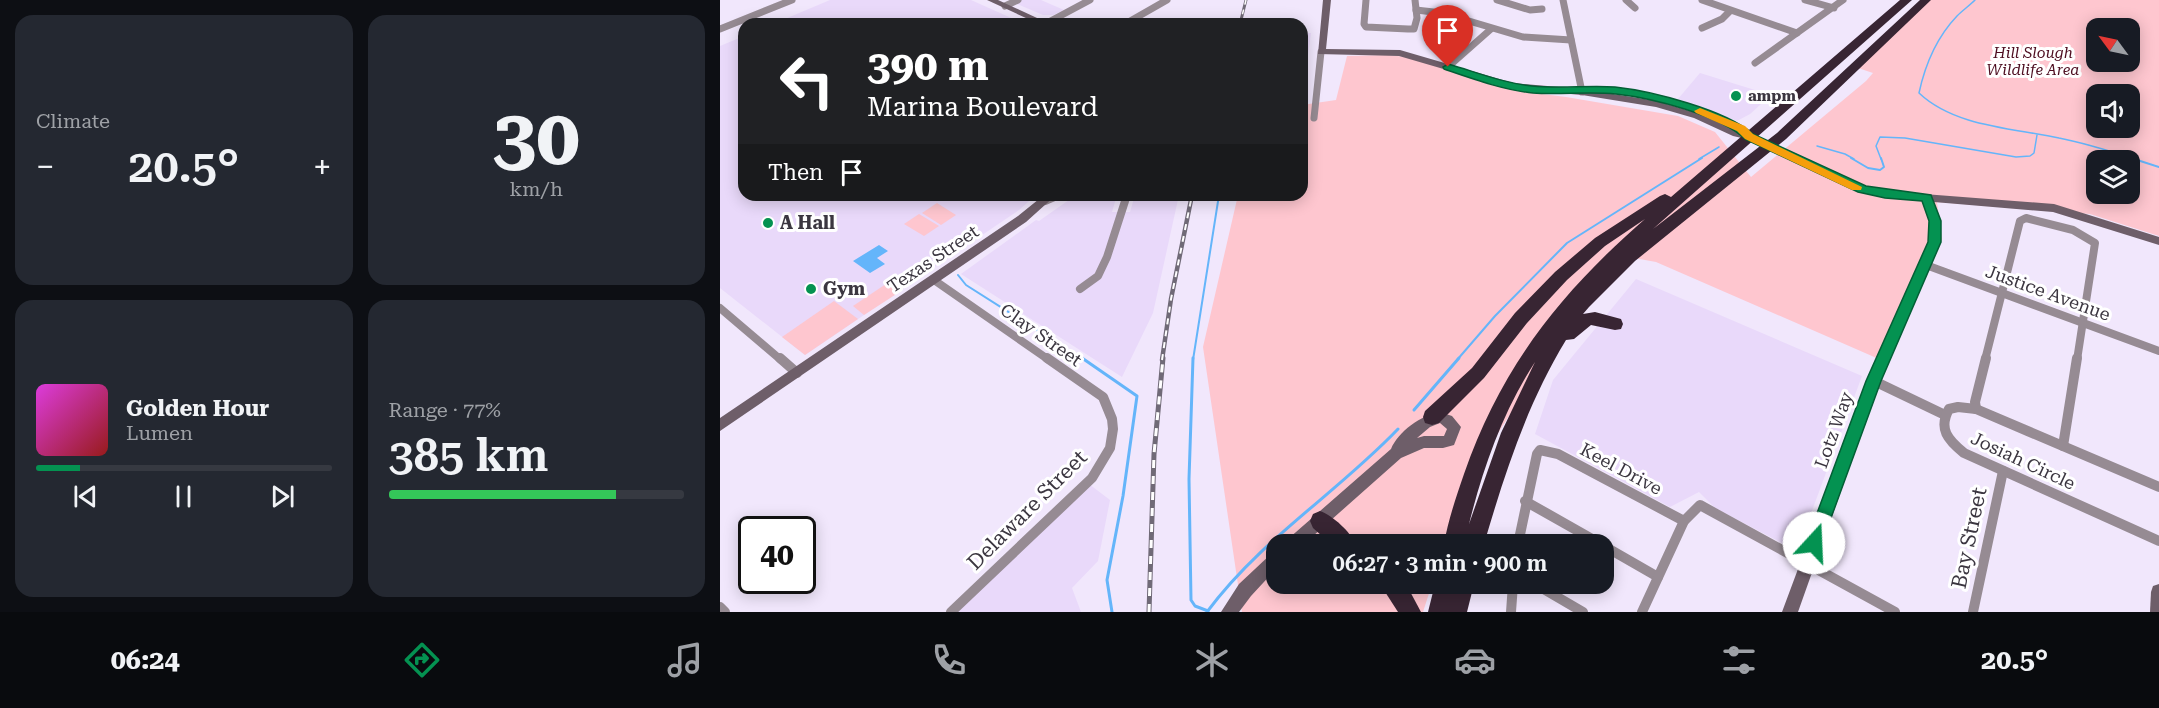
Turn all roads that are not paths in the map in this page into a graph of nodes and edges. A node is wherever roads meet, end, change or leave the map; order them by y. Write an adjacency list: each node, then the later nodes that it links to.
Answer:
1 (792, 0): 23 (street)
2 (991, 0): 17 (street)
3 (1018, 0): 17 (street)
4 (1090, 0): 25 (street)
5 (1167, 0): 26 (street)
6 (1327, 0): 33 (street)
7 (1366, 0): 21 (street)
8 (1415, 0): 21 (street)
9 (1497, 0): 20 (street)
10 (1563, 0): 32 (street)
11 (1626, 0): 18 (street)
12 (1701, 0): 22 (street)
13 (1805, 0): 19 (street)
14 (1843, 0): 19 (street)
15 (1907, 0): 40 (highway)
16 (1926, 0): 41 (highway)
17 (1005, 6): 24 (street)
18 (1635, 8)
19 (1834, 8): 31 (street)
20 (1542, 9)
21 (1416, 10): 30 (street)
22 (1730, 11): 28 (street); 31 (street)
23 (747, 18)
24 (1032, 18)
25 (1056, 18)
26 (1136, 18)
27 (738, 22): 29 (street)
28 (1702, 28)
29 (720, 29)
30 (1491, 29): 32 (street); 35 (street)
31 (1797, 33): 34 (street)
32 (1571, 40): 36 (street)
33 (1321, 52): 35 (street); 39 (street)
34 (1755, 63)
35 (1448, 67): 36 (street)
36 (1582, 92): 37 (street); 38 (street)
37 (1684, 105): 38 (street); 40 (street)
38 (1664, 106): 40 (street)
39 (1314, 118)
40 (1749, 137): 41 (street); 42 (highway)
41 (1770, 146): 43 (street); 48 (highway)
42 (1705, 176): 60 (highway); 72 (highway)
43 (1927, 198): 46 (street); 47 (street, Lotz Way)
44 (1044, 201): 49 (street, Texas Street)
45 (1124, 201): 50 (street)
46 (2159, 241)
47 (1926, 265): 51 (street, Justice Avenue); 57 (street, Lotz Way)
48 (1608, 277): 54 (highway); 54 (highway)
49 (934, 280): 56 (street, Texas Street); 62 (street, Clay Street)
50 (1080, 289)
51 (2001, 293): 53 (street, Justice Avenue); 53 (street); 58 (street)
52 (720, 308): 56 (street)
53 (2082, 323): 55 (street, Justice Avenue); 63 (street)
54 (1557, 341): 73 (highway)
55 (2159, 351)
56 (797, 373): 61 (street, Texas Street)
57 (1874, 381): 59 (street); 78 (street, Lotz Way)
58 (1976, 409): 59 (street, Josiah Circle); 63 (street, Josiah Circle)
59 (1945, 415): 65 (street, Josiah Circle)
60 (1432, 417): 64 (street); 64 (street)
61 (720, 425)
62 (1115, 428): 90 (street, Delaware Street)
63 (2063, 446): 66 (street, Josiah Circle)
64 (1397, 453): 68 (street)
65 (2003, 471): 76 (street, Josiah Circle); 101 (street, Bay Street)
66 (2159, 487)
67 (1525, 501): 69 (street, Keel Drive); 74 (street); 75 (street)
68 (1320, 521): 70 (street); 71 (highway)
69 (1684, 521): 78 (street); 80 (street)
70 (1305, 534)
71 (1334, 534)
72 (1457, 534)
73 (1477, 534)
74 (1520, 534)
75 (1583, 534)
76 (2159, 542)
77 (1614, 552): 80 (street)
78 (1806, 565): 99 (street, Lotz Way); 100 (street)
79 (1266, 569): 91 (street)
80 (1658, 577): 98 (street)
81 (2159, 592): 102 (street)
82 (1401, 594): 92 (highway)
83 (1444, 594): 93 (highway)
84 (1460, 594): 94 (highway)
85 (1470, 594): 95 (highway)
86 (1512, 594): 96 (street)
87 (1552, 594): 97 (street)
88 (720, 607): 89 (street)
89 (725, 612)
90 (951, 612)
91 (1229, 612)
92 (1410, 612)
93 (1439, 612)
94 (1456, 612)
95 (1467, 612)
96 (1511, 612)
97 (1583, 612)
98 (1642, 612)
99 (1790, 612)
100 (1895, 612)
101 (1973, 612)
102 (2158, 612)

